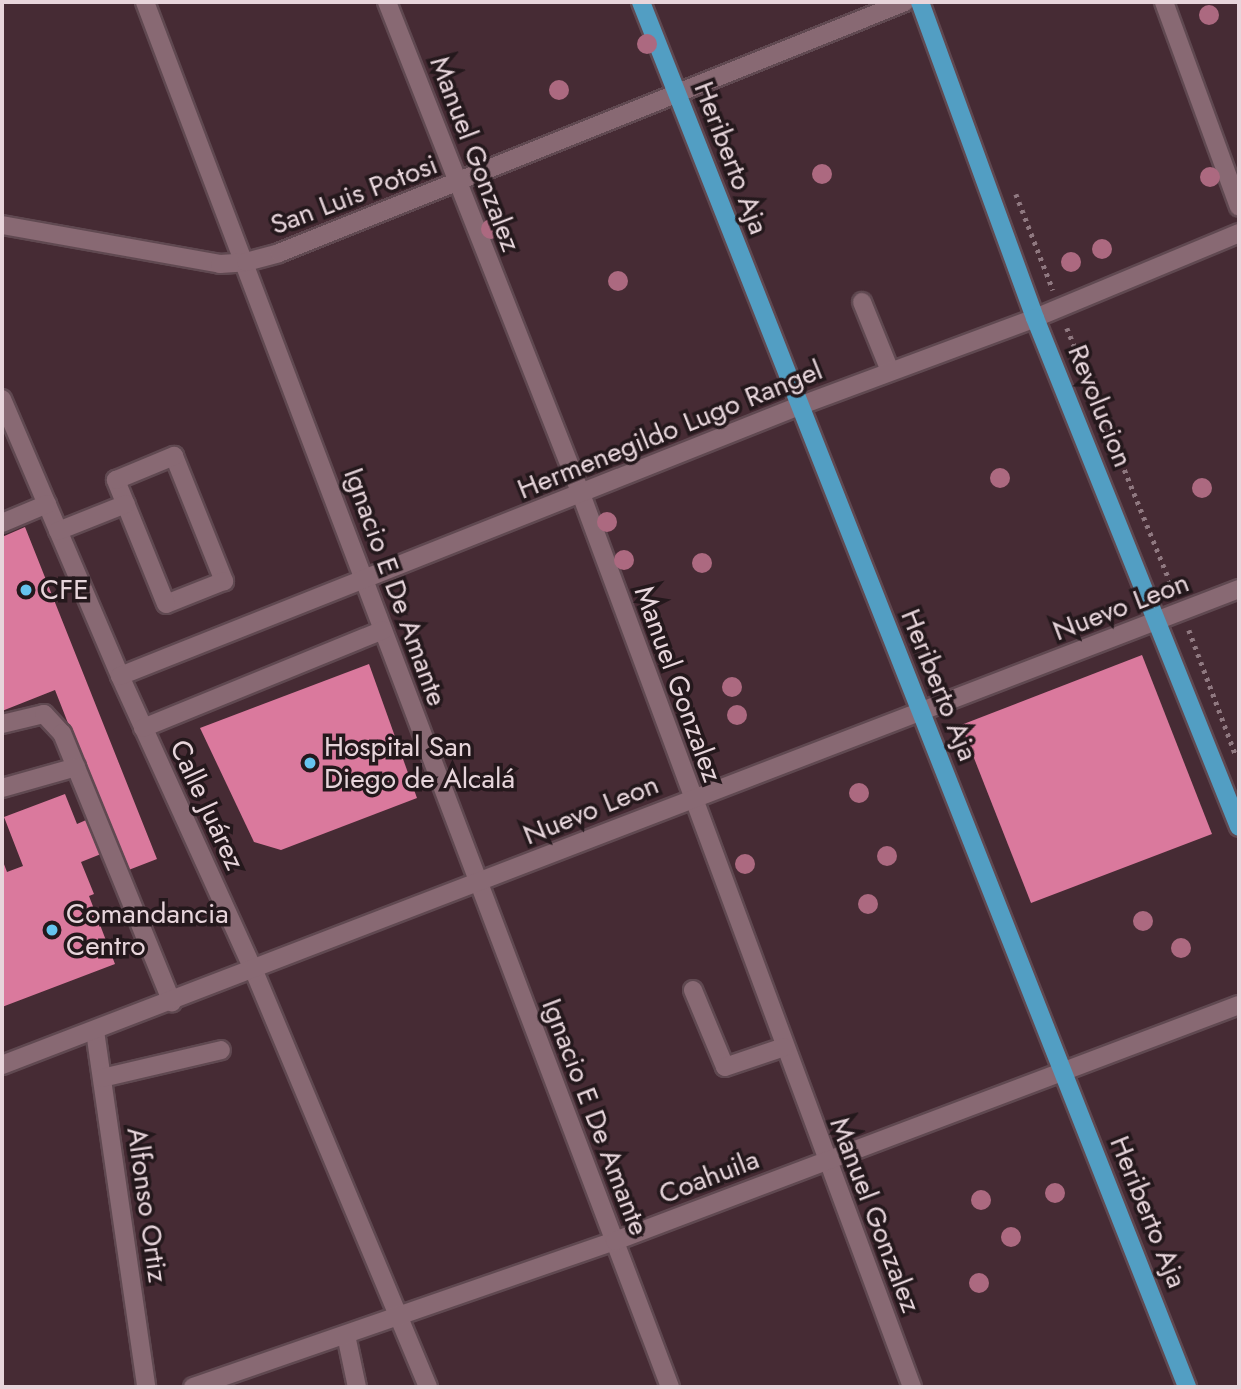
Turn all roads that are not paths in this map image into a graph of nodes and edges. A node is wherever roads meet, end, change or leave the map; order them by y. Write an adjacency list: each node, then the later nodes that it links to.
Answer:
1 (145, 2): 12 (street, Ignacio E De Amante)
2 (387, 2): 8 (street, Manuel Gonzalez)
3 (641, 2): 7 (main road, Heriberto Aja)
4 (905, 2): 7 (street, San Luis Potosi)
5 (920, 2): 14 (main road, Revolucion)
6 (1164, 2): 9 (street)
7 (678, 94): 8 (street, San Luis Potosi); 17 (main road, Heriberto Aja)
8 (458, 182): 12 (street, San Luis Potosi); 18 (street, Manuel Gonzalez)
9 (1239, 207)
10 (2, 225): 12 (street, San Luis Potosi)
11 (1239, 233): 14 (street, Hermenegildo Lugo Rangel)
12 (246, 262): 23 (street, Ignacio E De Amante)
13 (862, 302): 15 (street)
14 (1035, 318): 15 (street, Hermenegildo Lugo Rangel); 25 (main road, Revolucion)
15 (890, 371): 17 (street, Hermenegildo Lugo Rangel)
16 (2, 399): 19 (street, Calle Juárez)
17 (799, 406): 18 (street, Hermenegildo Lugo Rangel); 28 (main road, Heriberto Aja)
18 (581, 494): 23 (street, Hermenegildo Lugo Rangel); 33 (street, Manuel Gonzalez)
19 (47, 504): 21 (street); 22 (street, Calle Juárez)
20 (126, 504): 20 (street); 22 (street)
21 (2, 523)
22 (58, 531): 27 (street, Calle Juárez)
23 (364, 579): 26 (street, Ignacio E De Amante); 27 (street, Hermenegildo Lugo Rangel)
24 (1239, 589): 25 (street, Nuevo Leon)
25 (1159, 621): 28 (street, Nuevo Leon); 34 (main road, Revolucion)
26 (383, 630): 30 (street); 35 (street, Ignacio E De Amante)
27 (120, 676): 30 (street, Calle Juárez)
28 (922, 713): 33 (street, Nuevo Leon); 44 (main road, Heriberto Aja)
29 (2, 724): 31 (street)
30 (143, 728): 36 (street, Calle Juárez)
31 (76, 767): 32 (street); 38 (street)
32 (2, 788)
33 (691, 799): 35 (street, Nuevo Leon); 41 (street, Manuel Gonzalez)
34 (1239, 827)
35 (477, 884): 36 (street, Nuevo Leon); 47 (street, Ignacio E De Amante)
36 (254, 971): 38 (street, Nuevo Leon); 48 (street, Calle Juárez)
37 (693, 990): 41 (street)
38 (173, 1002): 40 (street, Nuevo Leon)
39 (1239, 1005): 44 (street, Coahuila)
40 (95, 1031): 43 (street, Nuevo Leon); 45 (street, Alfonso Ortiz)
41 (783, 1047): 46 (street, Manuel Gonzalez)
42 (220, 1050): 45 (street)
43 (2, 1065)
44 (1065, 1073): 46 (street, Coahuila); 56 (main road, Heriberto Aja)
45 (102, 1078): 50 (street, Alfonso Ortiz)
46 (826, 1161): 47 (street, Coahuila); 55 (street, Manuel Gonzalez)
47 (615, 1241): 48 (street, Coahuila); 54 (street, Ignacio E De Amante)
48 (397, 1318): 49 (street, Coahuila); 53 (street, Calle Juárez)
49 (346, 1335): 51 (street, Coahuila); 52 (street)
50 (146, 1387)
51 (193, 1387)
52 (357, 1387)
53 (428, 1387)
54 (670, 1387)
55 (912, 1387)
56 (1187, 1387)

